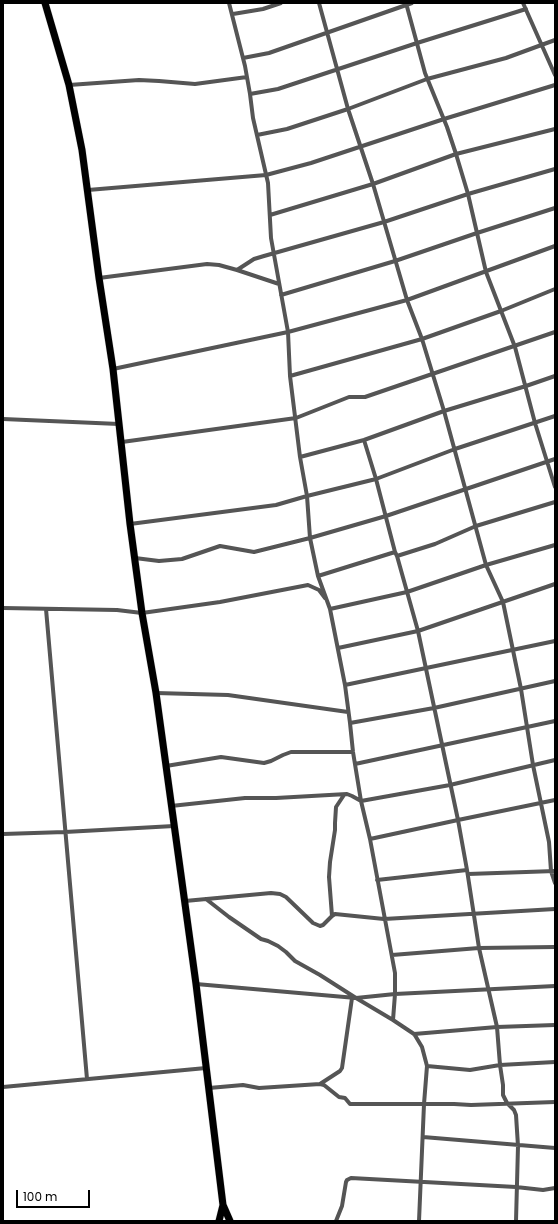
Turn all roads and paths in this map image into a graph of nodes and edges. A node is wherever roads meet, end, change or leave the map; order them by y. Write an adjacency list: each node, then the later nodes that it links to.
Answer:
1 (45, 3): 19 (main road)
2 (229, 3): 9 (street)
3 (281, 3): 9 (street)
4 (319, 3): 10 (street)
5 (412, 3): 7 (street)
6 (525, 3): 8 (street)
7 (406, 4): 10 (street); 12 (street)
8 (526, 9): 12 (street); 13 (street)
9 (233, 14): 14 (street)
10 (327, 32): 14 (street); 15 (street)
11 (555, 40): 13 (street)
12 (417, 43): 15 (street); 18 (street)
13 (542, 45): 16 (street); 18 (street)
14 (243, 58): 17 (street)
15 (336, 70): 21 (street); 22 (street)
16 (555, 75)
17 (247, 77): 19 (street); 21 (street)
18 (427, 79): 22 (street); 23 (street)
19 (69, 85): 31 (main road)
20 (555, 85): 23 (street)
21 (250, 94): 25 (street)
22 (348, 109): 25 (street); 26 (street)
23 (444, 119): 26 (street); 27 (street)
24 (555, 129): 27 (street)
25 (257, 136): 29 (street)
26 (360, 146): 29 (street); 30 (street)
27 (456, 154): 30 (street); 32 (street)
28 (555, 169): 32 (street)
29 (266, 175): 31 (street); 34 (street)
30 (373, 184): 34 (street); 35 (street)
31 (88, 190): 42 (main road)
32 (468, 194): 35 (street); 36 (street)
33 (555, 208): 36 (street)
34 (270, 215): 38 (street)
35 (384, 222): 38 (street); 39 (street)
36 (477, 233): 39 (street); 41 (street)
37 (555, 246): 41 (street)
38 (274, 253): 40 (street); 43 (street)
39 (395, 261): 45 (street); 46 (street)
40 (237, 270): 42 (street); 43 (street)
41 (486, 272): 46 (street); 47 (street)
42 (99, 278): 52 (main road)
43 (279, 284): 45 (street)
44 (555, 289): 47 (street)
45 (281, 295): 48 (street)
46 (407, 300): 48 (street); 50 (street)
47 (501, 311): 50 (street); 51 (street)
48 (288, 332): 52 (street); 54 (street)
49 (555, 332): 51 (street)
50 (422, 339): 53 (street); 54 (street)
51 (515, 347): 53 (street); 56 (street)
52 (113, 369): 62 (main road)
53 (432, 374): 57 (street); 59 (street)
54 (290, 376): 59 (street)
55 (555, 376): 56 (street)
56 (526, 386): 57 (street); 61 (street)
57 (444, 411): 63 (street); 65 (street)
58 (555, 416): 61 (street)
59 (296, 418): 64 (street); 66 (street)
60 (3, 419): 62 (street)
61 (535, 423): 65 (street); 68 (street)
62 (119, 424): 64 (main road)
63 (364, 440): 66 (street); 69 (street)
64 (122, 442): 75 (main road)
65 (455, 449): 69 (street); 71 (street)
66 (300, 457): 72 (street)
67 (555, 459): 68 (street)
68 (547, 462): 70 (street); 71 (street)
69 (376, 478): 72 (street); 74 (street)
70 (555, 487)
71 (465, 489): 74 (street); 76 (street)
72 (307, 496): 75 (street); 77 (street)
73 (555, 502): 76 (street)
74 (386, 516): 77 (street); 79 (street)
75 (130, 524): 80 (main road)
76 (476, 526): 79 (street); 81 (street)
77 (310, 538): 80 (street); 82 (street)
78 (555, 544): 81 (street)
79 (396, 554): 82 (street); 84 (street)
80 (135, 558): 90 (main road)
81 (486, 565): 84 (street); 86 (street)
82 (318, 576): 85 (street)
83 (555, 584): 86 (street)
84 (407, 592): 89 (street); 91 (street)
85 (328, 601): 89 (street); 90 (street)
86 (503, 602): 91 (street); 94 (street)
87 (3, 608): 88 (street)
88 (46, 609): 90 (street); 119 (street)
89 (330, 609): 93 (street)
90 (142, 613): 99 (main road)
91 (418, 631): 93 (street); 95 (street)
92 (555, 641): 94 (street)
93 (338, 648): 97 (street)
94 (512, 650): 95 (street); 98 (street)
95 (425, 668): 97 (street); 100 (street)
96 (555, 681): 98 (street)
97 (345, 685): 101 (street)
98 (521, 689): 100 (street); 104 (street)
99 (156, 693): 101 (street); 110 (main road)
100 (434, 708): 103 (street); 105 (street)
101 (348, 712): 103 (street)
102 (555, 721): 104 (street)
103 (350, 723): 106 (street)
104 (528, 727): 105 (street); 109 (street)
105 (443, 745): 108 (street); 111 (street)
106 (353, 752): 108 (street); 110 (street)
107 (555, 760): 109 (street)
108 (355, 764): 114 (street)
109 (533, 765): 111 (street); 115 (street)
110 (166, 766): 116 (main road)
111 (450, 785): 114 (street); 117 (street)
112 (344, 795): 114 (street); 116 (street); 132 (street)
113 (555, 800): 115 (street)
114 (361, 801): 121 (street)
115 (541, 803): 117 (street); 123 (street)
116 (171, 806): 118 (main road)
117 (458, 820): 121 (street); 125 (street)
118 (174, 826): 119 (street); 129 (main road)
119 (65, 832): 120 (street); 150 (street)
120 (3, 834)
121 (370, 839): 126 (street)
122 (555, 840): 123 (street)
123 (549, 842): 124 (street)
124 (553, 871): 125 (street); 127 (street)
125 (467, 872): 126 (street); 131 (street)
126 (377, 880): 133 (street)
127 (555, 883)
128 (206, 900): 129 (street); 132 (street); 141 (street)
129 (185, 901): 137 (main road)
130 (555, 909): 131 (street)
131 (474, 914): 133 (street); 135 (street)
132 (332, 916): 133 (street)
133 (384, 919): 136 (street)
134 (555, 947): 135 (street)
135 (478, 948): 136 (street); 139 (street)
136 (392, 955): 140 (street)
137 (196, 984): 141 (street); 149 (main road)
138 (555, 986): 139 (street)
139 (488, 989): 140 (street); 144 (street)
140 (395, 994): 141 (street); 142 (street)
141 (354, 998): 142 (street); 151 (street)
142 (393, 1020): 145 (street)
143 (555, 1026): 144 (street)
144 (497, 1027): 145 (street); 147 (street)
145 (414, 1034): 148 (street)
146 (555, 1062): 147 (street)
147 (500, 1065): 148 (street); 155 (street)
148 (427, 1066): 156 (street)
149 (206, 1068): 150 (street); 153 (main road)
150 (87, 1079): 152 (street)
151 (320, 1084): 153 (street); 156 (street)
152 (3, 1087)
153 (209, 1088): 163 (main road)
154 (555, 1102): 155 (street)
155 (507, 1103): 156 (street); 158 (street)
156 (424, 1104): 157 (street)
157 (423, 1138): 158 (street); 160 (street)
158 (518, 1146): 159 (street); 161 (street)
159 (555, 1148)
160 (421, 1182): 161 (street); 166 (street); 167 (street)
161 (516, 1187): 162 (street); 168 (street)
162 (555, 1188)
163 (223, 1205): 164 (main road); 165 (main road)
164 (219, 1221)
165 (230, 1221)
166 (336, 1221)
167 (419, 1221)
168 (516, 1221)

